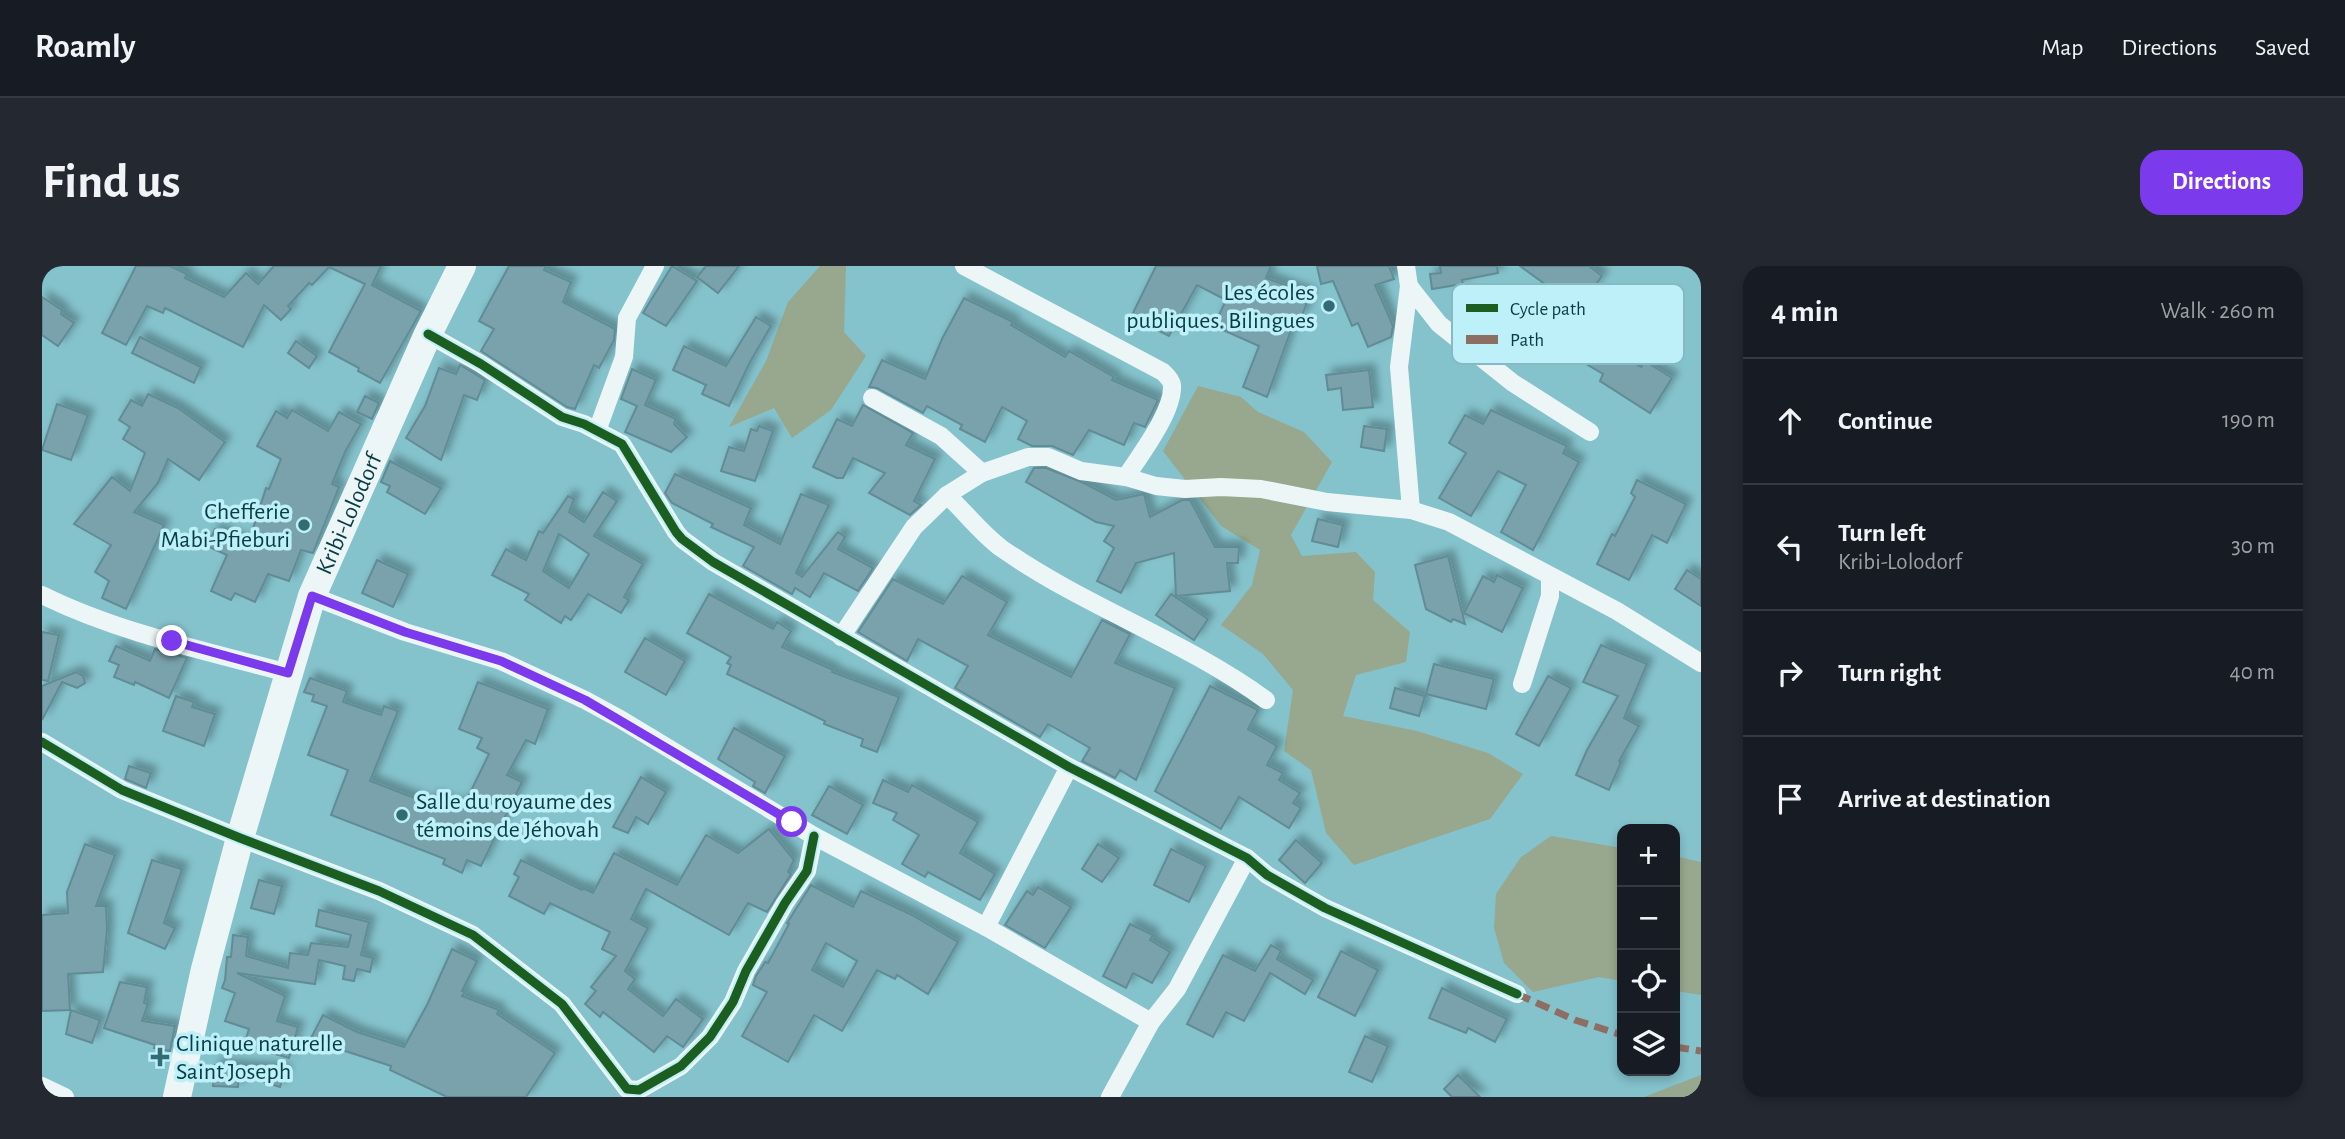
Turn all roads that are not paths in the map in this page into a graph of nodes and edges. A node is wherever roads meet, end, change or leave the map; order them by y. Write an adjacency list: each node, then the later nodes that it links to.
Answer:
1 (462, 266): 6 (main road, Kribi-Lolodorf)
2 (655, 266): 10 (street)
3 (964, 266): 13 (street)
4 (1406, 266): 5 (street)
5 (1409, 286): 7 (street); 15 (street)
6 (428, 334): 10 (street); 18 (main road, Kribi-Lolodorf)
7 (1452, 335)
8 (1489, 364): 11 (street)
9 (872, 398): 12 (street)
10 (597, 431): 19 (street)
11 (1590, 432)
12 (982, 473): 13 (street); 14 (street)
13 (1126, 477): 15 (street)
14 (947, 495): 19 (street); 23 (street)
15 (1411, 510): 16 (street)
16 (1550, 576): 20 (street); 22 (street)
17 (42, 594): 21 (street)
18 (312, 596): 21 (main road, Kribi-Lolodorf); 26 (street)
19 (841, 637): 25 (street)
20 (1701, 663)
21 (288, 673): 27 (main road, Kribi-Lolodorf)
22 (1522, 684)
23 (1266, 700)
24 (42, 742): 27 (street)
25 (1069, 767): 28 (street); 29 (street)
26 (814, 836): 27 (street); 29 (street)
27 (240, 838): 34 (main road, Kribi-Lolodorf)
28 (1247, 858): 30 (street); 31 (street)
29 (986, 927): 31 (street)
30 (1517, 994)
31 (1151, 1022): 35 (street)
32 (42, 1086): 33 (street)
33 (65, 1097)
34 (177, 1097)
35 (1110, 1097)

